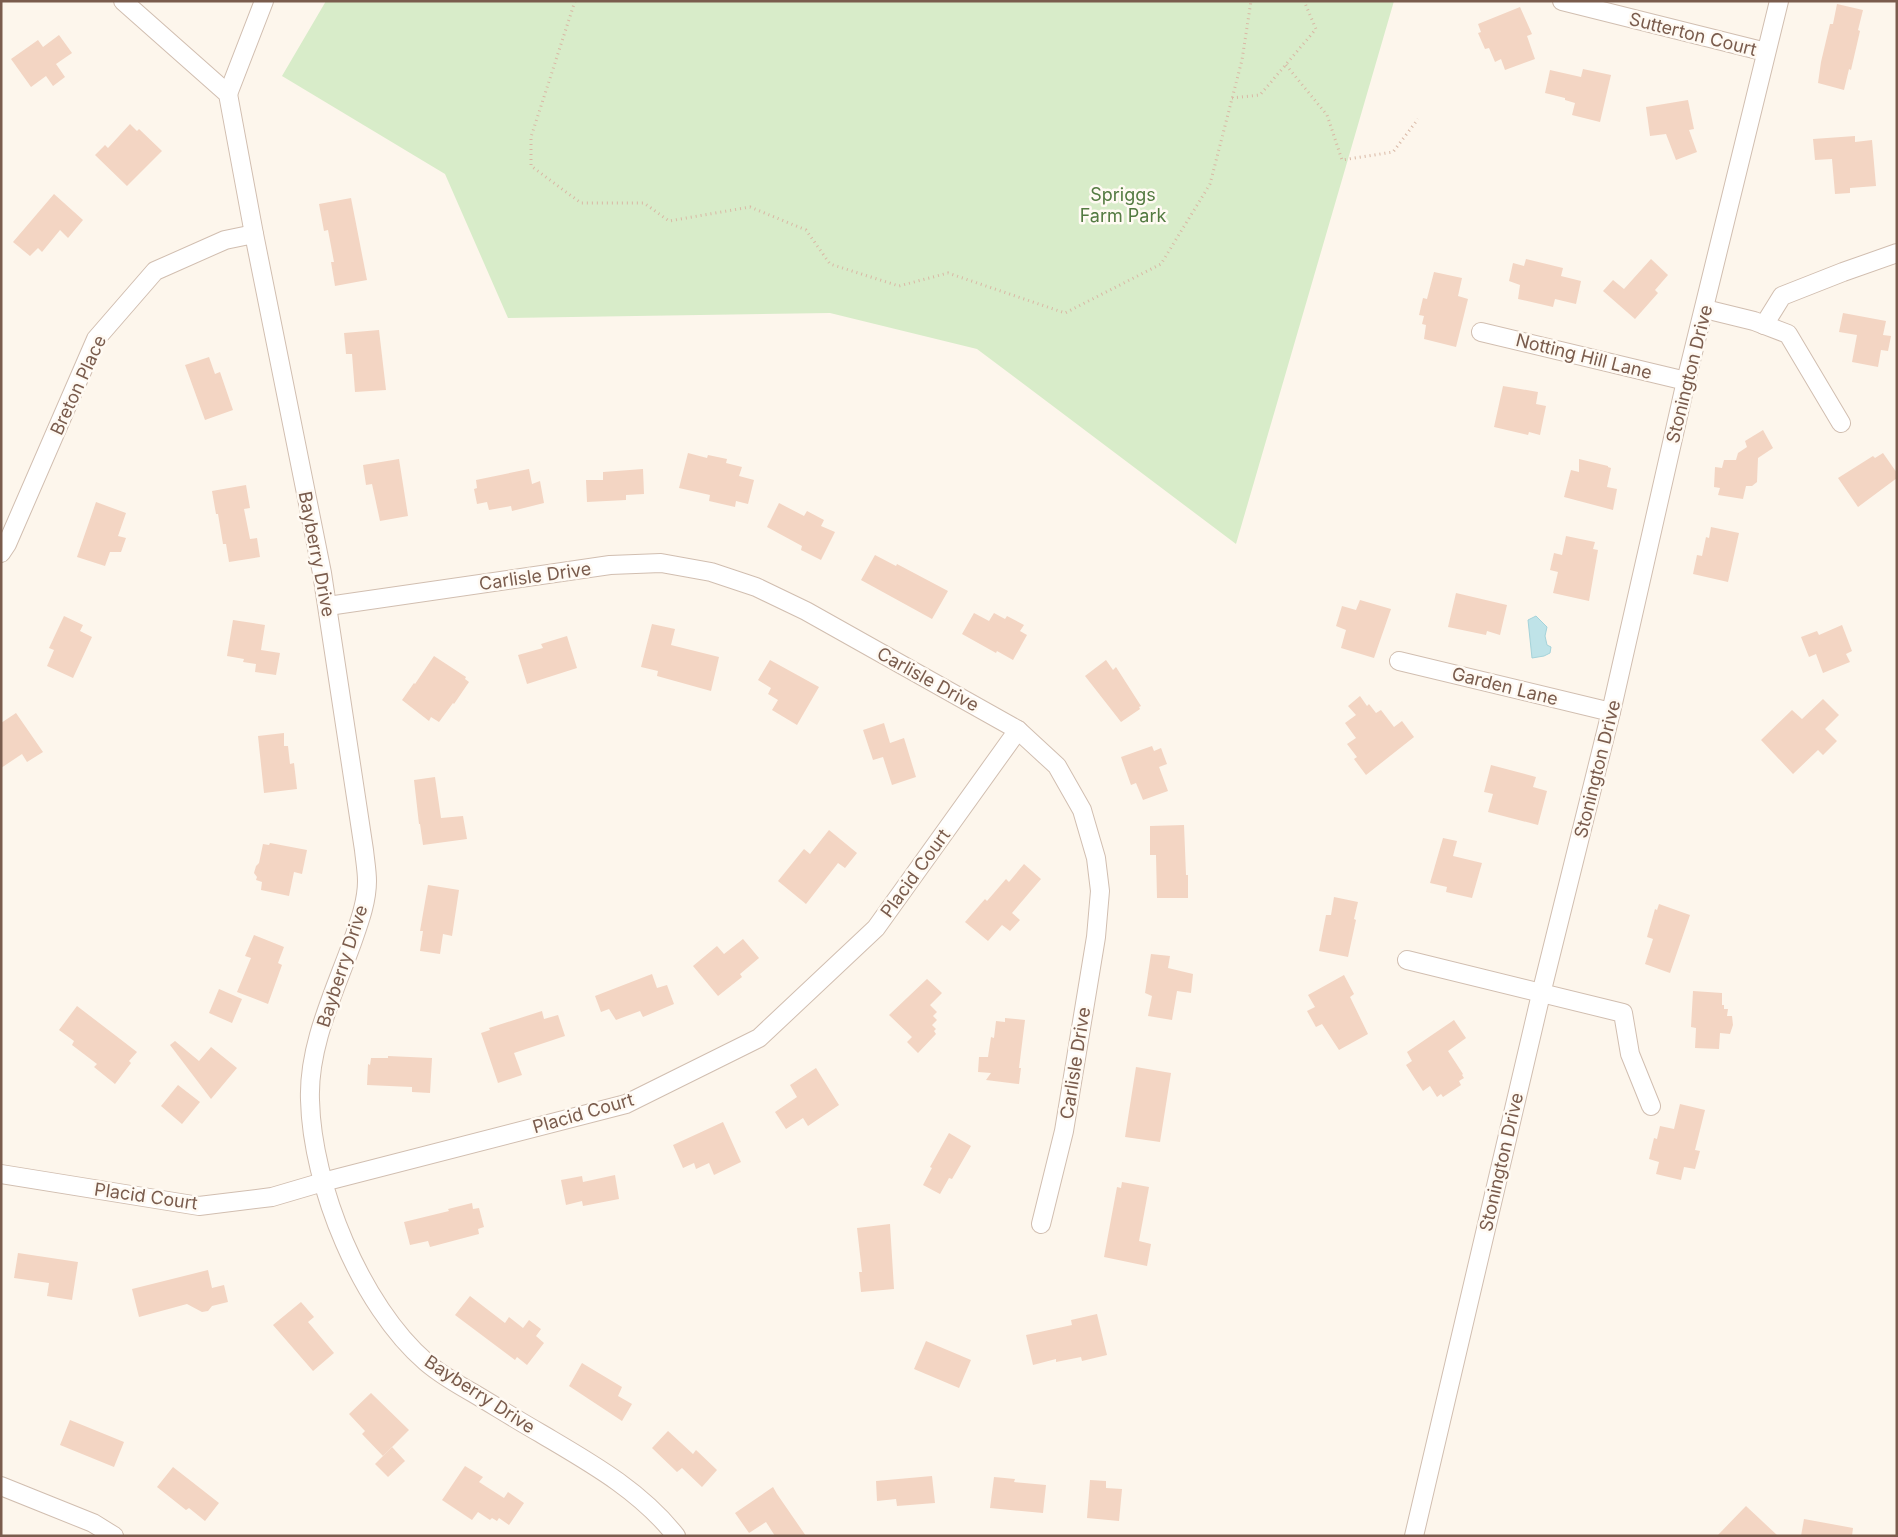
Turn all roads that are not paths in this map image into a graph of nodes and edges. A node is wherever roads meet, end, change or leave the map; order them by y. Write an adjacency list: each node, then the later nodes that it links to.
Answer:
1 (123, 1): 6 (street)
2 (264, 1): 6 (street)
3 (1562, 1): 5 (street, Sutterton Court)
4 (1779, 1): 5 (street, Stonington Drive)
5 (1766, 52): 9 (street, Stonington Drive)
6 (228, 94): 7 (street, Bayberry Drive)
7 (254, 234): 14 (street, Breton Place); 15 (street, Bayberry Drive)
8 (1897, 254): 10 (street)
9 (1705, 309): 10 (street); 12 (street, Stonington Drive)
10 (1764, 326): 13 (street)
11 (1481, 332): 12 (street, Notting Hill Lane)
12 (1686, 381): 17 (street, Stonington Drive)
13 (1841, 422)
14 (1, 553)
15 (328, 606): 18 (street, Carlisle Drive); 23 (street, Bayberry Drive)
16 (1399, 661): 17 (street, Garden Lane)
17 (1611, 712): 20 (street, Stonington Drive)
18 (1018, 730): 23 (street, Placid Court); 24 (street, Carlisle Drive)
19 (1407, 960): 20 (street)
20 (1541, 994): 21 (street); 28 (street, Stonington Drive)
21 (1651, 1106)
22 (1, 1174): 23 (street, Placid Court)
23 (323, 1182): 27 (street, Bayberry Drive)
24 (1041, 1224)
25 (1, 1486): 26 (street)
26 (114, 1536)
27 (676, 1536)
28 (1414, 1536)

